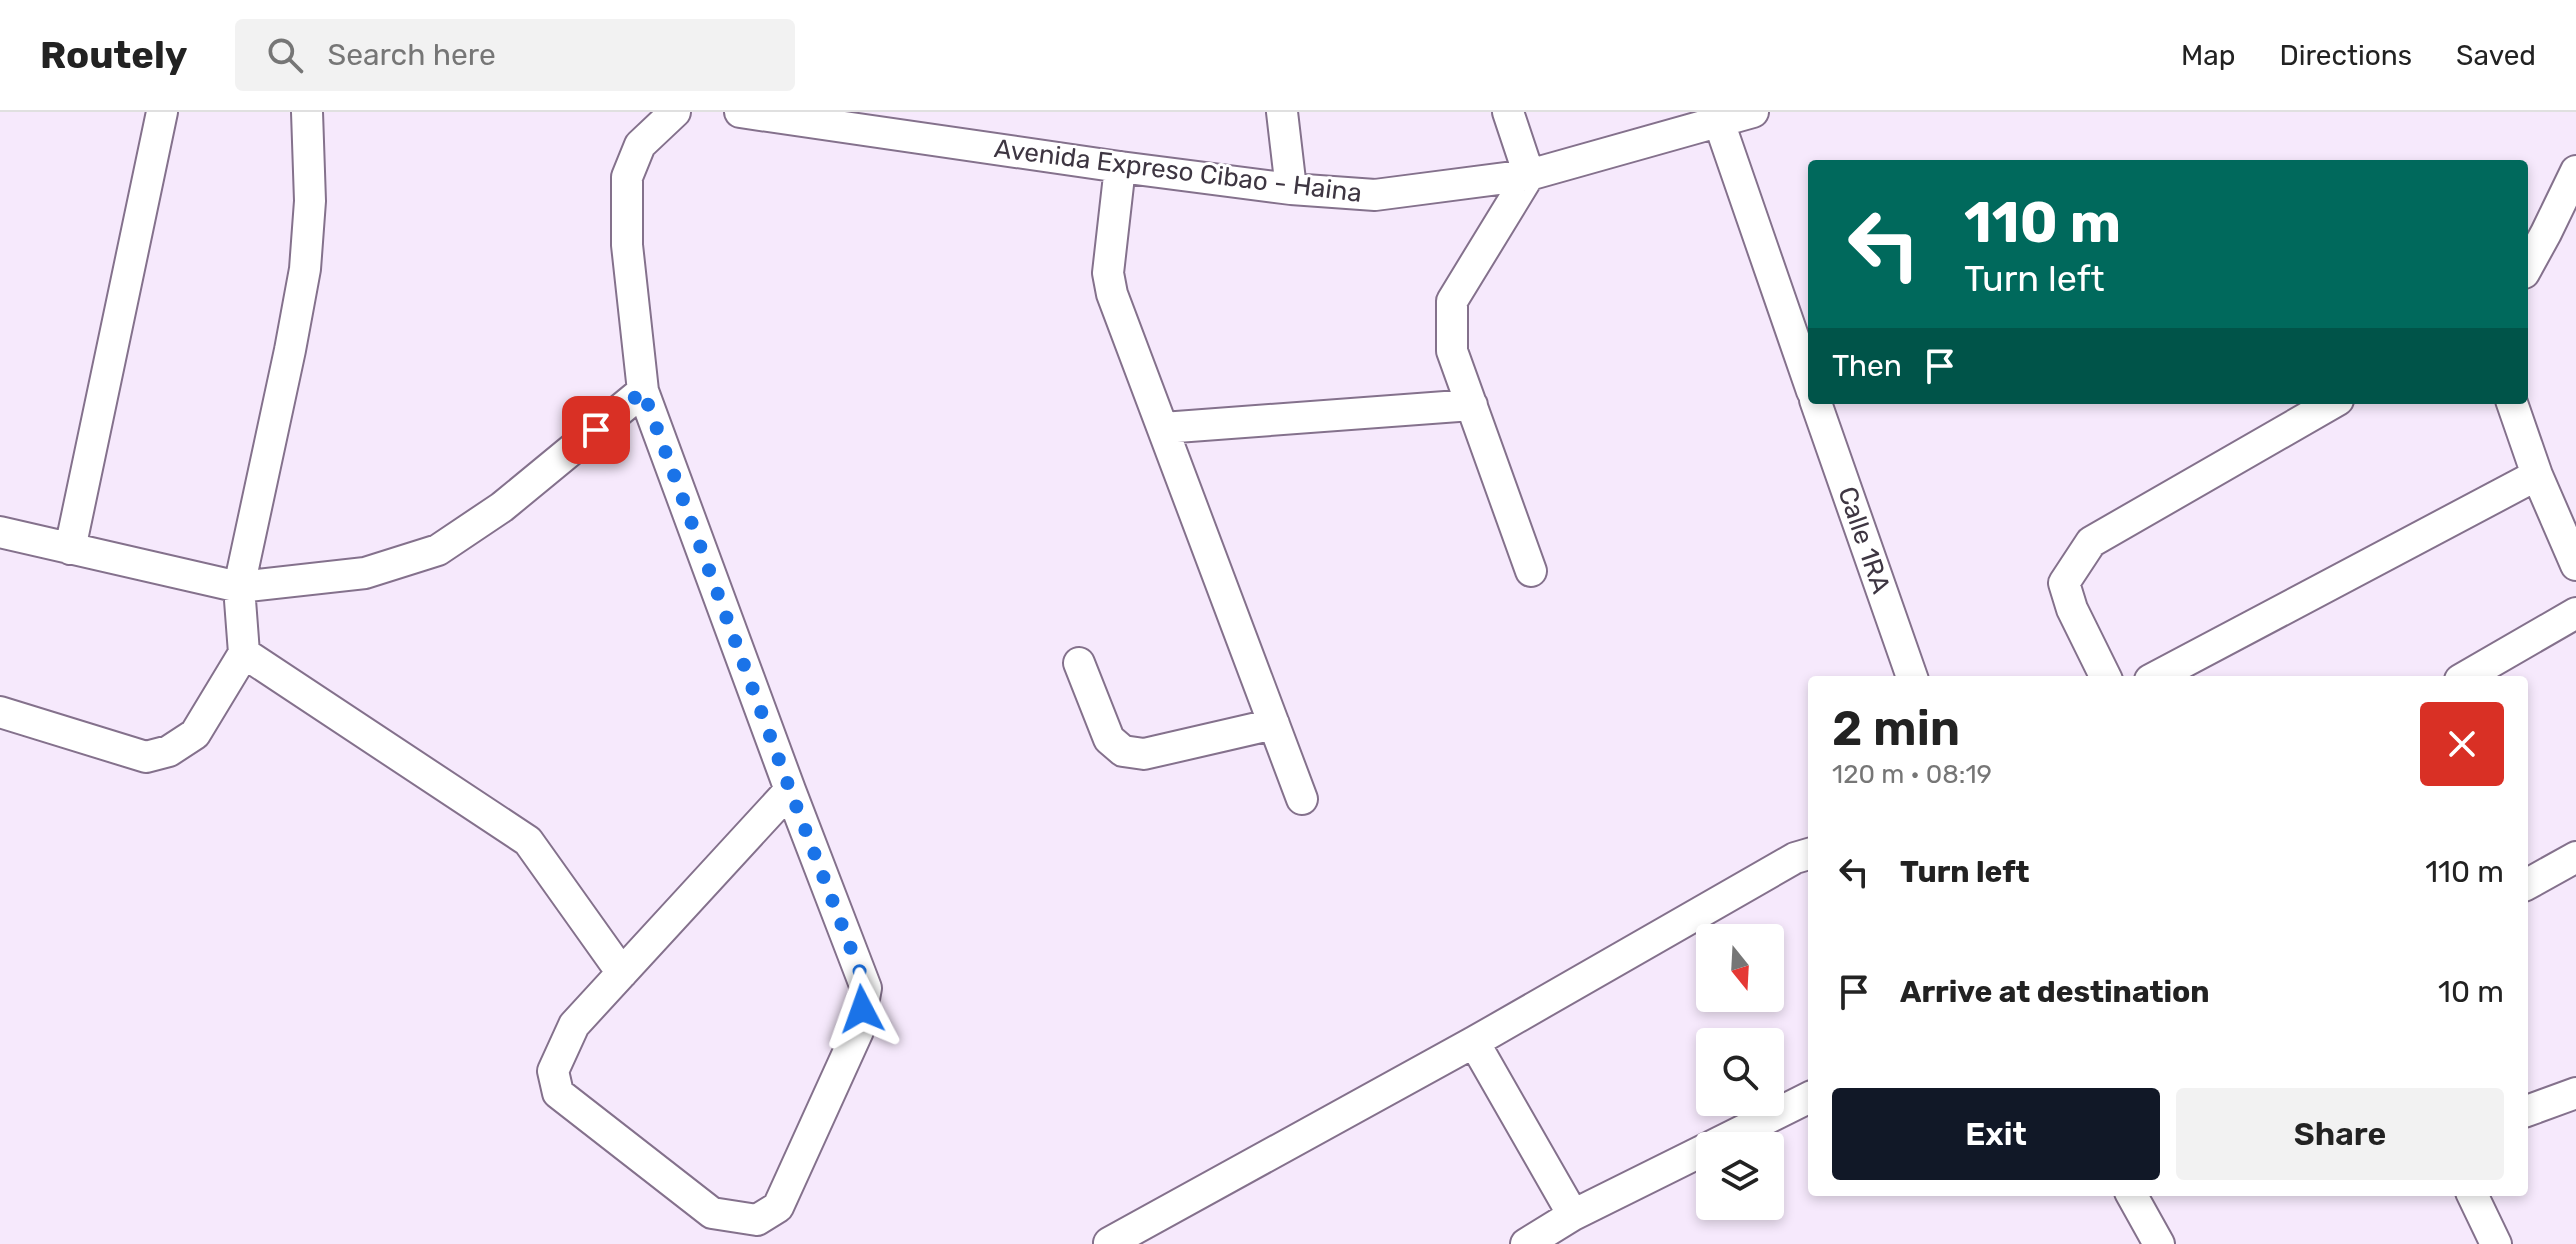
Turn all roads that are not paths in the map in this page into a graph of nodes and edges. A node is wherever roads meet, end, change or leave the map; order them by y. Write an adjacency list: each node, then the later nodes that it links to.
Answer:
1 (162, 112): 23 (street)
2 (307, 112): 26 (street)
3 (675, 112): 15 (street)
4 (740, 112): 9 (street, Avenida Expreso Cibao - Haina)
5 (1282, 112): 12 (street)
6 (1508, 112): 11 (street)
7 (1753, 112): 8 (street, Avenida Expreso Cibao - Haina)
8 (1719, 122): 11 (street, Avenida Expreso Cibao - Haina); 14 (street)
9 (1120, 167): 12 (street, Avenida Expreso Cibao - Haina); 20 (street)
10 (2576, 171): 13 (street)
11 (1529, 175): 12 (street, Avenida Expreso Cibao - Haina); 19 (street)
12 (1291, 189)
13 (2528, 266)
14 (1808, 379)
15 (643, 391): 26 (street); 36 (street)
16 (1816, 404): 30 (street, Calle 1RA)
17 (2331, 404): 31 (street)
18 (2512, 404): 21 (street)
19 (1472, 405): 20 (street); 25 (street)
20 (1163, 428): 35 (street)
21 (2537, 475): 24 (street); 32 (street)
22 (0, 532): 23 (street)
23 (70, 549): 26 (street)
24 (2576, 565)
25 (1531, 571)
26 (239, 587): 28 (street)
27 (2576, 613): 33 (street)
28 (244, 653): 34 (street); 41 (street)
29 (1079, 663): 35 (street)
30 (1912, 676)
31 (2105, 676)
32 (2158, 676)
33 (2467, 676)
34 (0, 712)
35 (1274, 724): 37 (street)
36 (790, 790): 41 (street); 51 (street)
37 (1302, 799)
38 (1808, 854): 42 (street)
39 (2575, 861): 40 (street)
40 (2528, 884)
41 (622, 973): 51 (street)
42 (1474, 1042): 50 (street); 52 (street)
43 (2576, 1093): 45 (street)
44 (1808, 1098): 46 (street)
45 (2528, 1111)
46 (1739, 1132)
47 (1696, 1154): 50 (street)
48 (2132, 1196): 54 (street)
49 (2473, 1196): 55 (street)
50 (1573, 1215): 53 (street)
51 (759, 1232)
52 (1109, 1243)
53 (1526, 1244)
54 (2159, 1244)
55 (2496, 1244)

